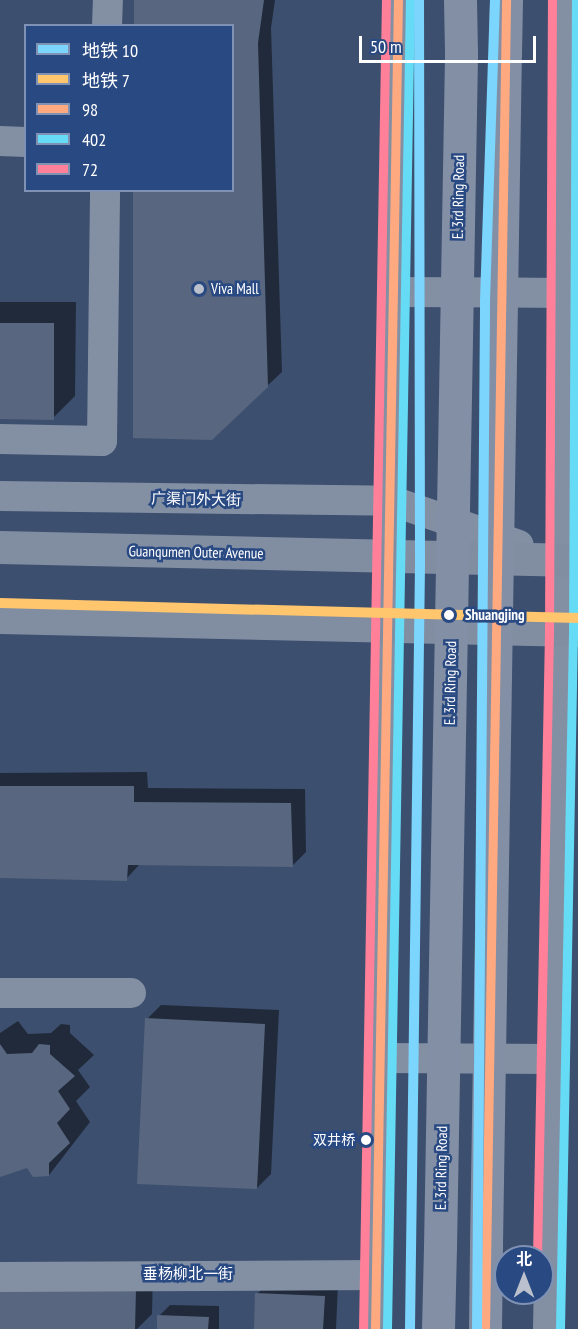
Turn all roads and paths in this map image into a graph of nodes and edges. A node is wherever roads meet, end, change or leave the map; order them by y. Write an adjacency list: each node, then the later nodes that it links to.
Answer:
1 (108, 0): 6 (street)
2 (398, 0): 10 (street)
3 (460, 0): 28 (highway, E. 3rd Ring Road, bridge)
4 (506, 0): 29 (highway, bridge)
5 (564, 0): 11 (street)
6 (107, 24)
7 (0, 141): 8 (street)
8 (24, 142)
9 (105, 192): 12 (street)
10 (393, 292): 11 (street); 14 (street)
11 (563, 294): 17 (street)
12 (0, 439)
13 (0, 496): 14 (street, 广渠门外大街)
14 (392, 501): 16 (street); 17 (street, 广渠门外大街)
15 (0, 547): 16 (main road, Guanqumen Outer Avenue)
16 (391, 556): 17 (main road, Guanqumen Outer Avenue); 19 (street)
17 (569, 560): 20 (street)
18 (0, 617): 19 (main road)
19 (389, 628): 20 (main road); 23 (street)
20 (570, 630): 24 (street)
21 (0, 993): 22 (street)
22 (131, 993)
23 (380, 1058): 24 (street); 25 (street)
24 (554, 1059): 30 (street)
25 (376, 1275): 26 (street, 垂杨柳北一街); 27 (street)
26 (0, 1277)
27 (375, 1329)
28 (438, 1329)
29 (485, 1329)
30 (548, 1329)

